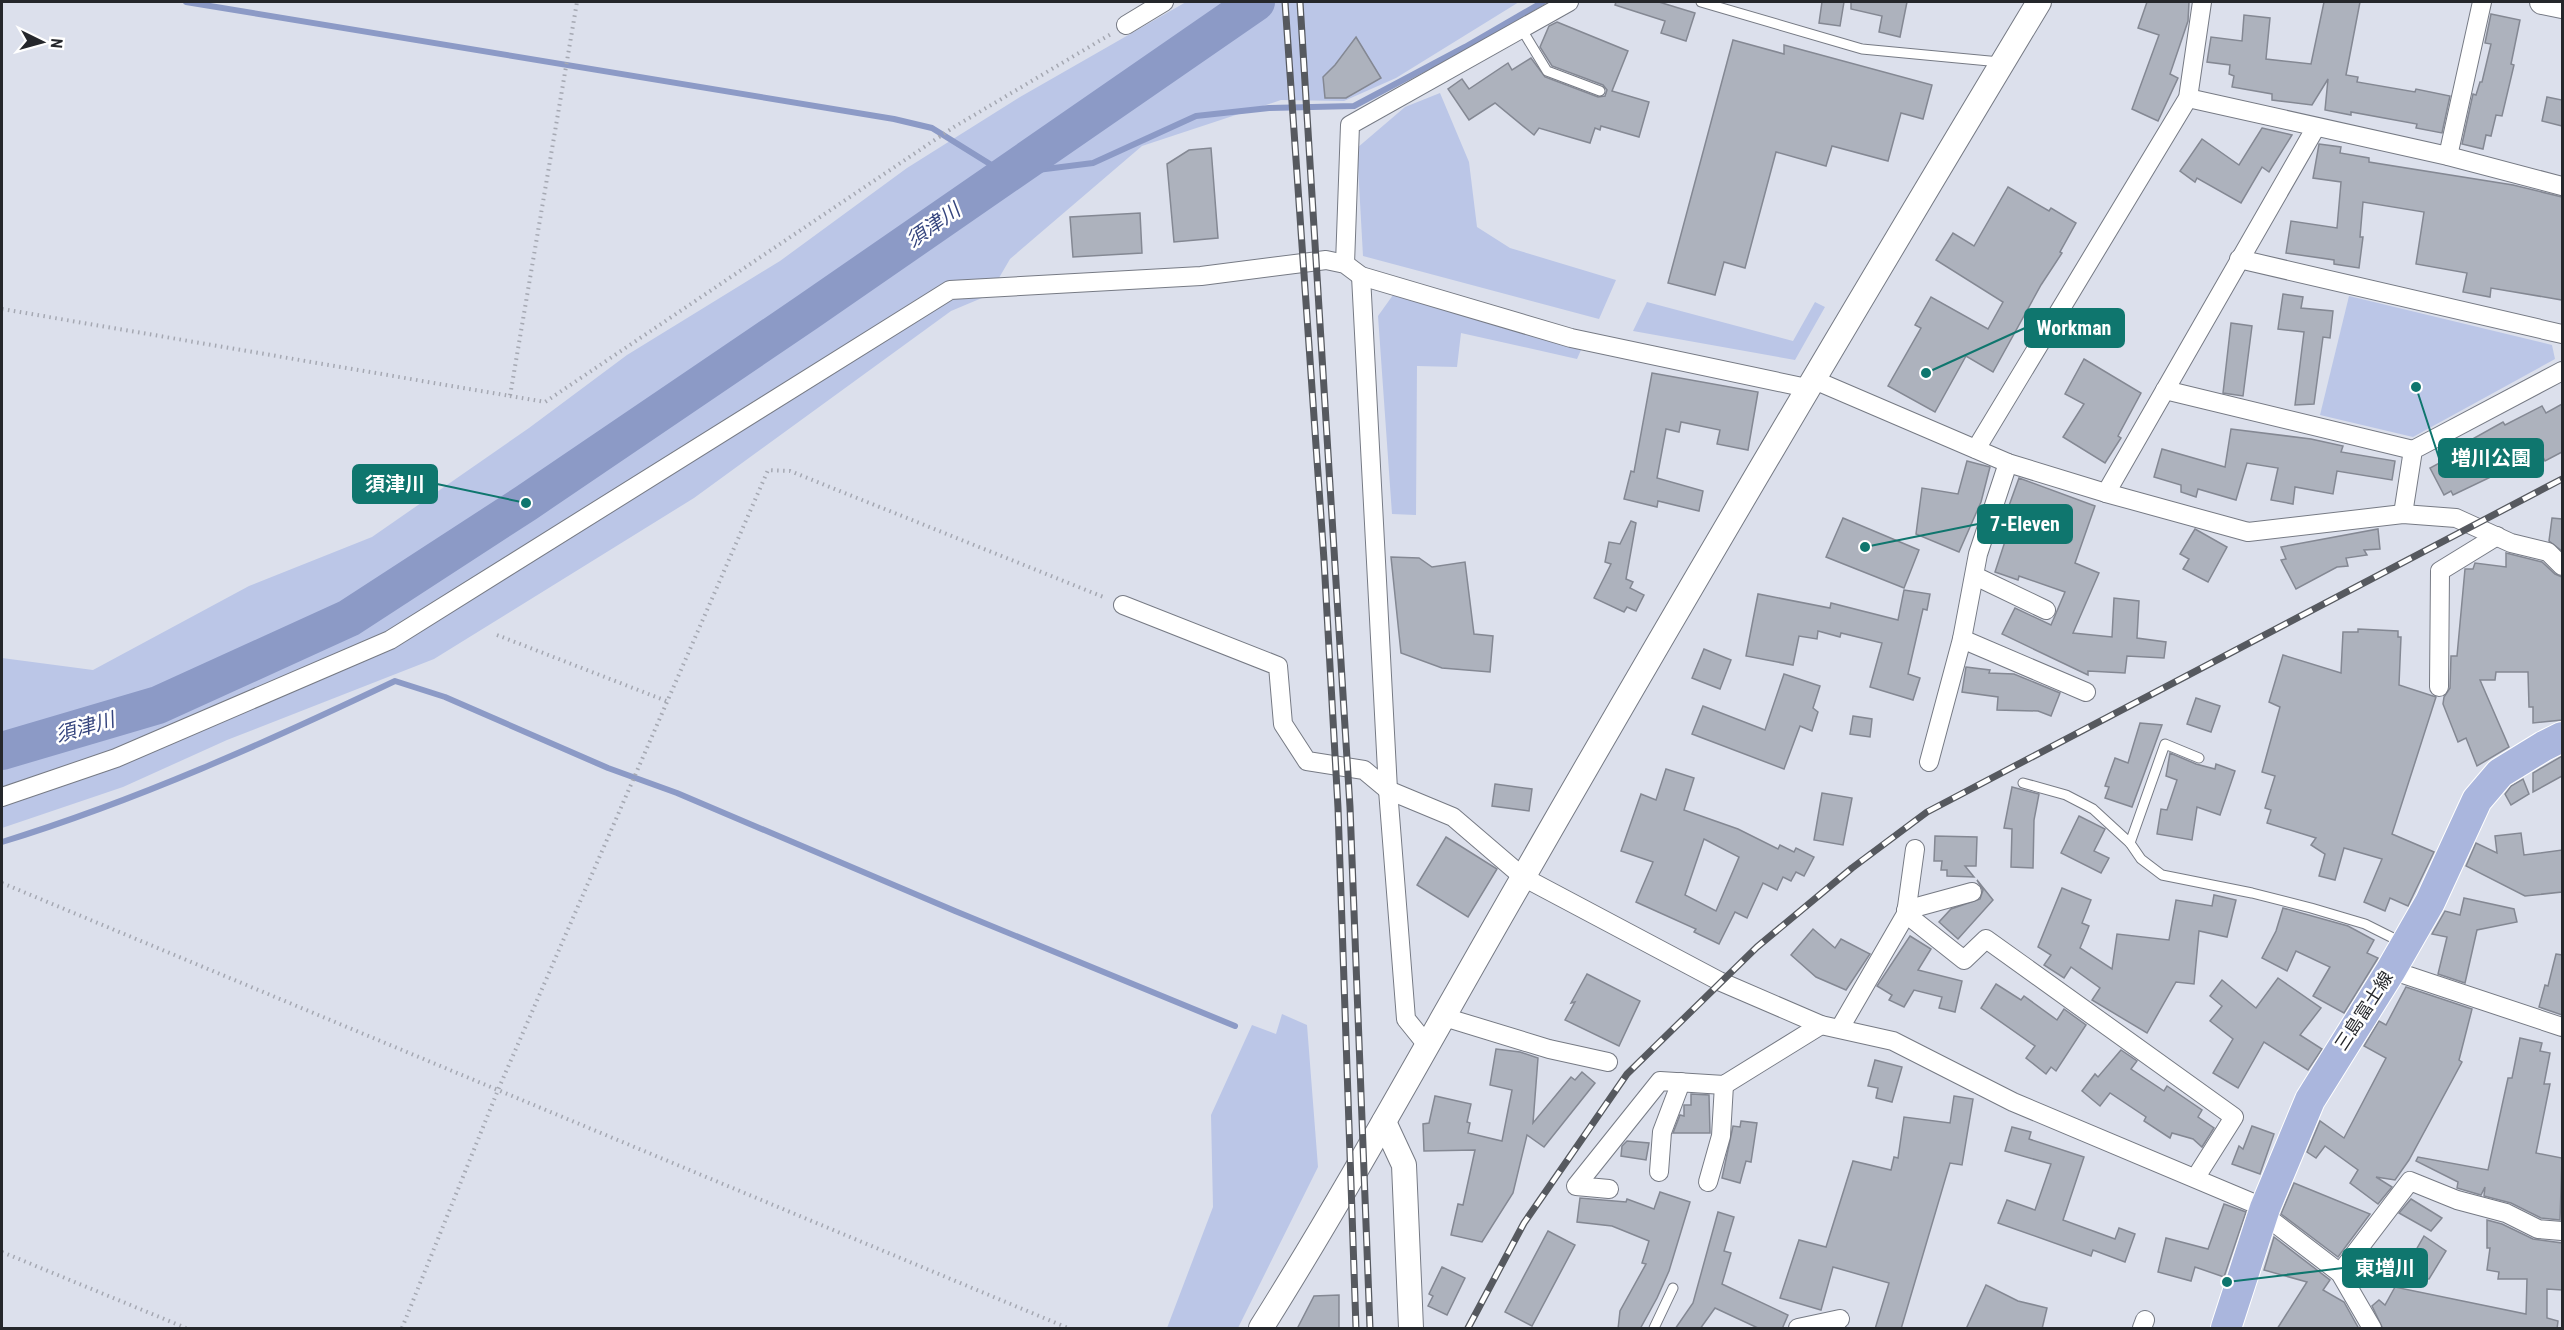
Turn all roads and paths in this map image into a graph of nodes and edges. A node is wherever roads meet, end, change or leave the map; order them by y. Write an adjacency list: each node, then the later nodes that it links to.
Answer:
1 (578, 2): 26 (path)
2 (1164, 2): 10 (street)
3 (1569, 2): 11 (street)
4 (1701, 2): 12 (lane)
5 (2039, 2): 12 (street)
6 (2202, 2): 14 (street)
7 (2482, 2): 16 (street)
8 (2542, 2): 9 (street)
9 (2562, 6)
10 (1126, 25): 26 (path)
11 (1521, 28): 13 (lane); 19 (street)
12 (2002, 62): 24 (street)
13 (1600, 91)
14 (2188, 98): 15 (street); 27 (street)
15 (2316, 127): 16 (street); 18 (street)
16 (2448, 156): 17 (street)
17 (2562, 186)
18 (2239, 259): 22 (street); 25 (street)
19 (1345, 264): 20 (street); 47 (street)
20 (1361, 276): 24 (street); 46 (street)
21 (2, 309): 26 (path)
22 (2562, 334)
23 (2562, 371): 28 (street)
24 (1810, 384): 27 (street); 50 (street)
25 (2165, 390): 28 (street); 30 (street)
26 (510, 396)
27 (1976, 449): 29 (street)
28 (2413, 450): 31 (street)
29 (2008, 463): 30 (street); 34 (street)
30 (2106, 493): 31 (street)
31 (2403, 514): 32 (street)
32 (2497, 536): 33 (street); 39 (street)
33 (2562, 566)
34 (1975, 576): 36 (street); 38 (street)
35 (1123, 605): 41 (path); 46 (street)
36 (2046, 610)
37 (497, 635): 41 (path)
38 (1962, 639): 40 (street); 44 (street)
39 (2439, 687)
40 (2086, 692)
41 (669, 702): 64 (path)
42 (2562, 737): 54 (main road, 三島富士線)
43 (2199, 758): 48 (lane)
44 (1929, 762)
45 (2023, 783): 48 (lane)
46 (1388, 790): 50 (street); 60 (street)
47 (2, 797)
48 (2130, 843): 54 (lane)
49 (1915, 849): 53 (street)
50 (1523, 877): 56 (street); 57 (street)
51 (2, 883): 64 (path)
52 (1972, 892): 53 (street)
53 (1906, 912): 59 (street); 67 (street)
54 (2406, 944): 55 (main road, 三島富士線)
55 (2391, 970): 58 (street); 70 (main road, 三島富士線)
56 (1444, 1017): 60 (street); 61 (street)
57 (1821, 1025): 59 (street); 63 (street)
58 (2562, 1027)
59 (1840, 1028): 67 (street)
60 (1427, 1045): 65 (street)
61 (1608, 1062)
62 (1681, 1082): 63 (street); 66 (street); 69 (street)
63 (1724, 1085): 68 (street)
64 (498, 1090): 77 (path); 78 (path)
65 (1384, 1122): 79 (street); 80 (street)
66 (1659, 1172)
67 (2196, 1177): 70 (street)
68 (1708, 1182)
69 (1609, 1189)
70 (2264, 1211): 73 (street); 83 (main road, 三島富士線)
71 (2562, 1231): 73 (street)
72 (2, 1252): 76 (path)
73 (2340, 1273): 84 (street)
74 (1673, 1288): 81 (lane)
75 (1840, 1319): 82 (street)
76 (186, 1329)
77 (402, 1329)
78 (1068, 1329)
79 (1261, 1329)
80 (1411, 1329)
81 (1654, 1329)
82 (1798, 1329)
83 (2226, 1329)
84 (2372, 1329)

